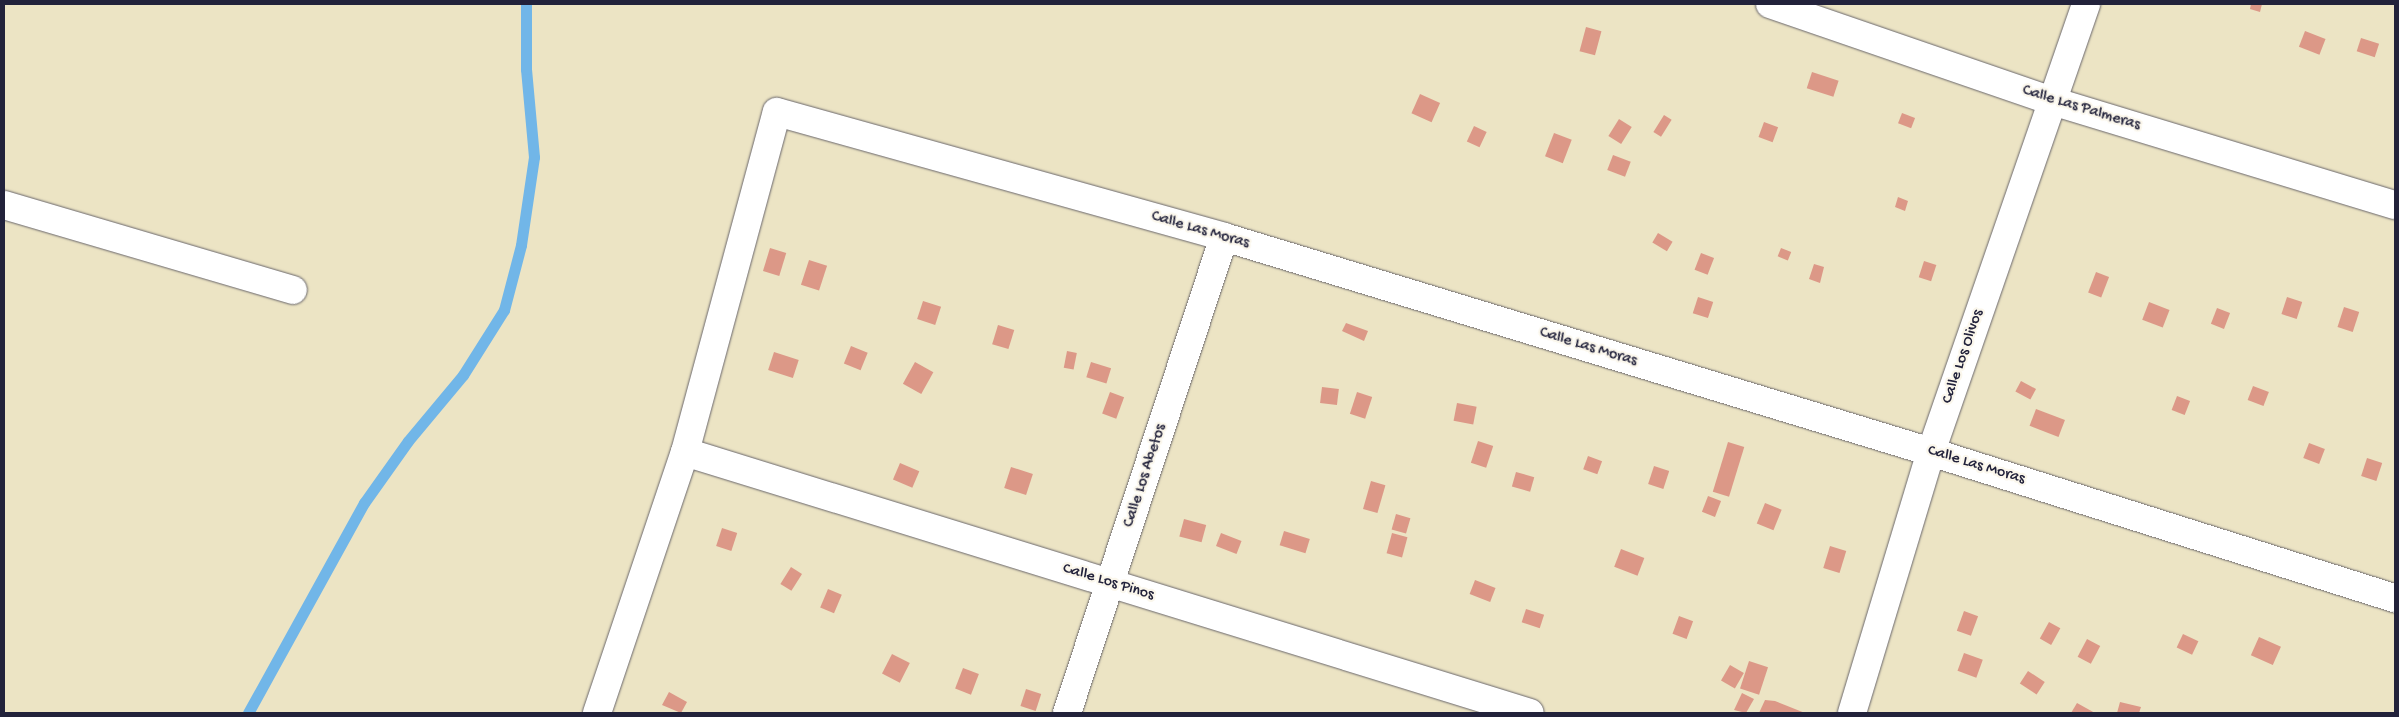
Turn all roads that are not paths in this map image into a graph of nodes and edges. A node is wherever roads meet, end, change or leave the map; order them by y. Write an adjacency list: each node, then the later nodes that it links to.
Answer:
1 (1770, 4): 3 (street, Calle Las Palmeras)
2 (2086, 4): 3 (street, Calle Los Olivos)
3 (2052, 100): 5 (street, Calle Las Palmeras); 9 (street, Calle Los Olivos)
4 (4, 205): 7 (street)
5 (2395, 205)
6 (1224, 237): 8 (street, Calle Las Moras); 9 (street, Calle Las Moras); 10 (street, Calle Los Abetos)
7 (293, 290)
8 (685, 452): 10 (street, Calle Los Pinos); 12 (street)
9 (1931, 452): 11 (street, Calle Las Moras); 15 (street, Calle Los Olivos)
10 (1111, 584): 13 (street, Calle Los Abetos); 14 (street, Calle Los Pinos)
11 (2395, 598)
12 (597, 713)
13 (1067, 713)
14 (1530, 713)
15 (1852, 713)

